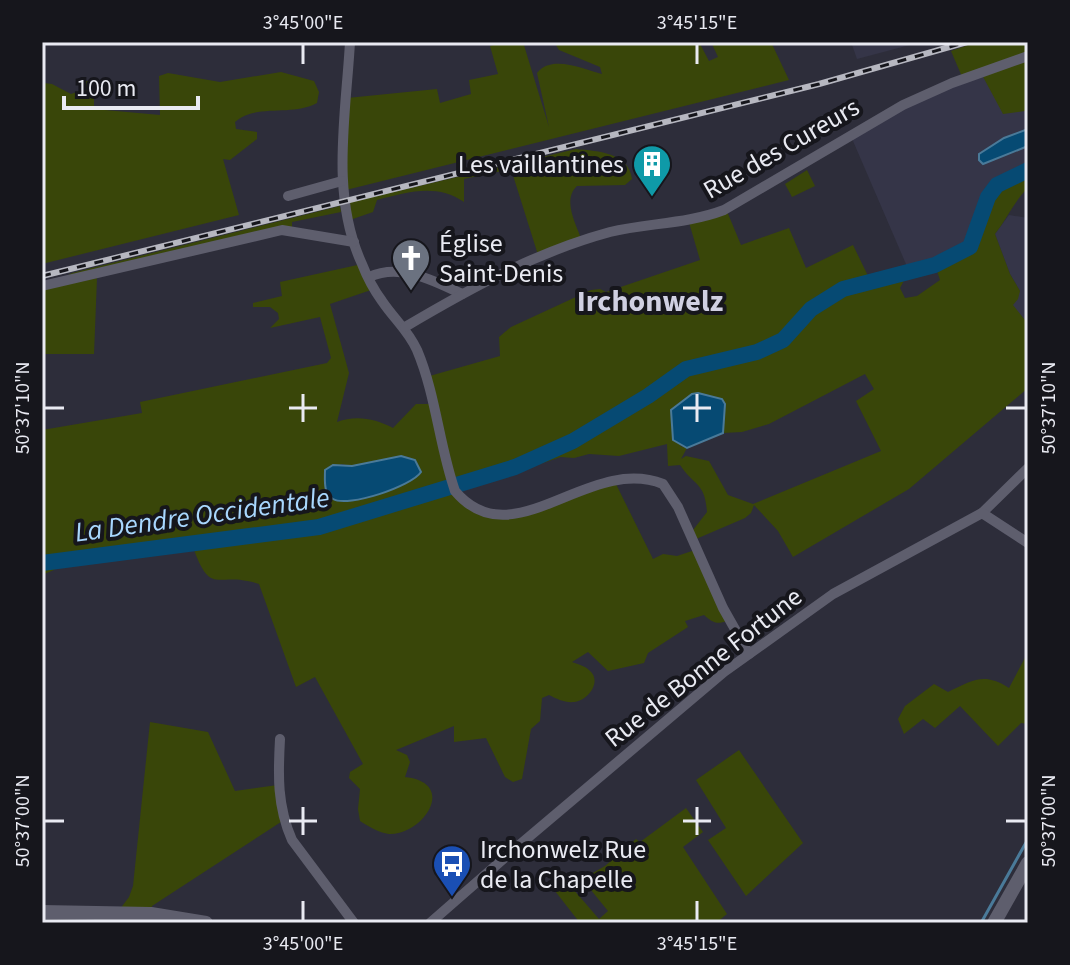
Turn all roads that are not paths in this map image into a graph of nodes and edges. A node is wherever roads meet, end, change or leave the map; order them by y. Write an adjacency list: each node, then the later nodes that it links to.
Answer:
1 (350, 42): 3 (street)
2 (1028, 56): 8 (street, Rue des Cureurs)
3 (342, 181): 4 (street); 5 (street)
4 (288, 196)
5 (354, 242): 6 (street); 7 (street)
6 (369, 277): 8 (street); 9 (street)
7 (42, 286)
8 (462, 294): 9 (street, Rue des Cureurs)
9 (405, 327): 13 (street)
10 (1028, 468): 11 (street, Rue de Bonne Fortune)
11 (982, 513): 12 (street); 13 (street, Rue de Bonne Fortune)
12 (1028, 543)
13 (749, 654): 19 (street, Rue de Bonne Fortune)
14 (280, 739): 18 (street)
15 (1028, 863): 20 (street)
16 (42, 912): 17 (street)
17 (206, 923)
18 (354, 923)
19 (430, 923)
20 (994, 923)

